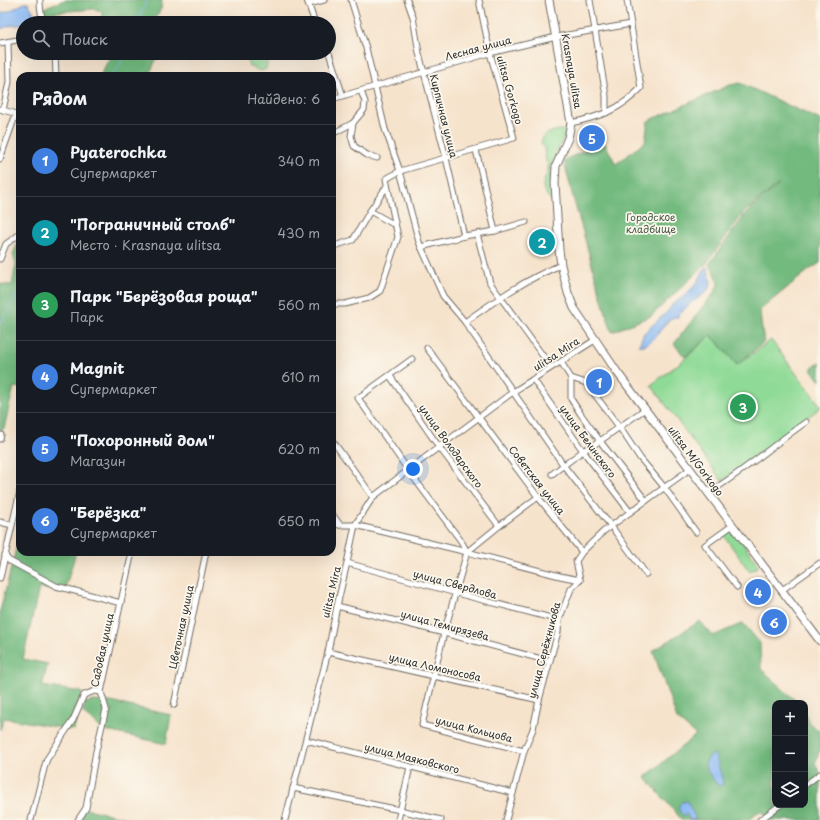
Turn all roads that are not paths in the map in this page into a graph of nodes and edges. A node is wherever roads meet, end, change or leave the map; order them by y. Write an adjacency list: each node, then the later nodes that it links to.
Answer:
1 (40, 0): 10 (street)
2 (324, 0): 9 (street)
3 (351, 0): 25 (street)
4 (407, 0): 23 (street, Кирпичная улица)
5 (479, 0): 18 (street, ulitsa Gorkogo)
6 (549, 0): 14 (main road, Krasnaya ulitsa)
7 (590, 0): 13 (street)
8 (627, 0): 12 (street)
9 (308, 2): 11 (street)
10 (42, 16)
11 (313, 16)
12 (631, 24): 13 (street, Лесная улица); 30 (street)
13 (595, 30): 14 (street, Лесная улица); 30 (street)
14 (556, 38): 18 (street, Лесная улица); 34 (main road, Krasnaya ulitsa)
15 (16, 40): 16 (street)
16 (8, 42): 17 (street); 29 (street)
17 (0, 43)
18 (490, 54): 23 (street, Лесная улица); 36 (street, ulitsa Gorkogo)
19 (55, 60): 21 (street)
20 (331, 60): 22 (street)
21 (56, 72)
22 (335, 72)
23 (424, 73): 25 (street, Лесная улица); 38 (street, Кирпичная улица)
24 (336, 74): 27 (street)
25 (376, 87): 26 (street, Лесная улица); 40 (street)
26 (361, 91): 27 (street, Лесная улица); 33 (street)
27 (343, 96): 28 (street, Лесная улица)
28 (336, 98)
29 (1, 109): 31 (street)
30 (606, 113): 34 (street)
31 (16, 114)
32 (16, 120): 39 (street)
33 (354, 123): 35 (street); 37 (street)
34 (571, 123): 52 (main road, Krasnaya ulitsa)
35 (336, 132)
36 (476, 150): 38 (street); 45 (street)
37 (377, 158)
38 (446, 158): 40 (street); 47 (street, Кирпичная улица)
39 (0, 159)
40 (400, 171): 41 (street); 50 (street)
41 (387, 186): 42 (street); 44 (street)
42 (370, 211): 44 (street); 49 (street)
43 (526, 222): 45 (street)
44 (395, 225): 55 (street)
45 (495, 232): 46 (street)
46 (477, 234): 47 (street); 54 (street)
47 (464, 236): 50 (street)
48 (16, 237): 51 (street)
49 (336, 245)
50 (421, 247): 56 (street)
51 (0, 259)
52 (561, 265): 53 (main road, Krasnaya ulitsa); 54 (street)
53 (566, 287): 57 (main road, ulitsa M/Gorkogo)
54 (500, 297): 56 (street); 61 (street)
55 (336, 304)
56 (465, 322): 65 (street)
57 (595, 340): 60 (street, ulitsa Mira); 66 (main road, ulitsa M/Gorkogo)
58 (427, 348): 67 (street, Советская улица)
59 (412, 359): 62 (street)
60 (561, 362): 61 (street, ulitsa Mira); 63 (street)
61 (552, 368): 64 (street, ulitsa Mira)
62 (390, 376): 72 (street, улица Володарского); 76 (street)
63 (570, 378): 69 (street); 70 (street)
64 (533, 379): 65 (street, ulitsa Mira); 73 (street, улица Белинского)
65 (513, 392): 67 (street, ulitsa Mira); 74 (street)
66 (645, 409): 69 (street); 75 (main road, ulitsa M/Gorkogo)
67 (478, 418): 72 (street, ulitsa Mira); 81 (street, Советская улица)
68 (806, 422): 79 (street)
69 (620, 428): 70 (street); 78 (street)
70 (600, 441): 73 (street); 82 (street)
71 (336, 446): 80 (street)
72 (439, 447): 76 (street, ulitsa Mira); 92 (street, улица Володарского)
73 (583, 451): 74 (street); 84 (street, улица Белинского)
74 (564, 466): 77 (street); 93 (street)
75 (690, 469): 78 (street); 79 (main road, ulitsa M/Gorkogo)
76 (408, 470): 80 (street, ulitsa Mira); 95 (street)
77 (552, 474)
78 (664, 487): 82 (street); 94 (street)
79 (708, 493): 91 (main road, ulitsa M/Gorkogo)
80 (373, 497): 88 (street, ulitsa Mira)
81 (538, 497): 92 (street); 96 (street, Советская улица)
82 (646, 501): 84 (street)
83 (16, 508): 89 (street)
84 (630, 512): 93 (street)
85 (336, 520): 90 (street)
86 (0, 522): 89 (street)
87 (336, 524): 90 (street)
88 (355, 524): 90 (street); 95 (street); 100 (street, ulitsa Mira)
89 (12, 525): 97 (street)
90 (340, 525)
91 (733, 525): 105 (street); 106 (main road, ulitsa M/Gorkogo)
92 (499, 526): 95 (street)
93 (611, 526): 96 (street); 102 (street)
94 (696, 532)
95 (467, 552): 104 (street); 107 (street)
96 (582, 552): 104 (street)
97 (5, 554): 103 (street); 108 (street)
98 (131, 556): 108 (street, Садовая улица)
99 (205, 556): 118 (street, Цветочная улица)
100 (347, 563): 107 (street, улица Свердлова); 109 (street, ulitsa Mira)
101 (820, 563): 106 (street)
102 (646, 574)
103 (0, 578)
104 (580, 580): 110 (street, улица Серёжникова)
105 (737, 587)
106 (782, 590): 112 (main road, ulitsa M/Gorkogo)
107 (456, 593): 110 (street, улица Свердлова); 111 (street)
108 (121, 603): 116 (street, Садовая улица)
109 (337, 606): 111 (street, улица Темирязева); 113 (street, ulitsa Mira)
110 (559, 620): 114 (street, улица Серёжникова)
111 (444, 633): 114 (street, улица Темирязева); 115 (street)
112 (820, 641)
113 (328, 652): 115 (street, улица Ломоносова); 119 (street, ulitsa Mira)
114 (549, 661): 117 (street, улица Серёжникова)
115 (434, 676): 117 (street, улица Ломоносова); 120 (street, улица Кольцова)
116 (101, 692): 128 (street); 129 (street, Садовая улица)
117 (539, 700): 120 (street, улица Серёжникова)
118 (174, 705)
119 (306, 740): 121 (street, улица Маяковского); 124 (street, ulitsa Mira)
120 (524, 751): 125 (street, улица Серёжникова)
121 (410, 767): 125 (street, улица Маяковского); 127 (street)
122 (820, 774): 123 (street)
123 (808, 783)
124 (293, 788): 127 (street); 130 (street, ulitsa Mira)
125 (513, 793): 133 (street, улица Серёжникова)
126 (776, 808): 134 (street)
127 (400, 810): 131 (street); 132 (street)
128 (31, 820)
129 (78, 820)
130 (285, 820)
131 (398, 820)
132 (441, 820)
133 (506, 820)
134 (760, 820)

